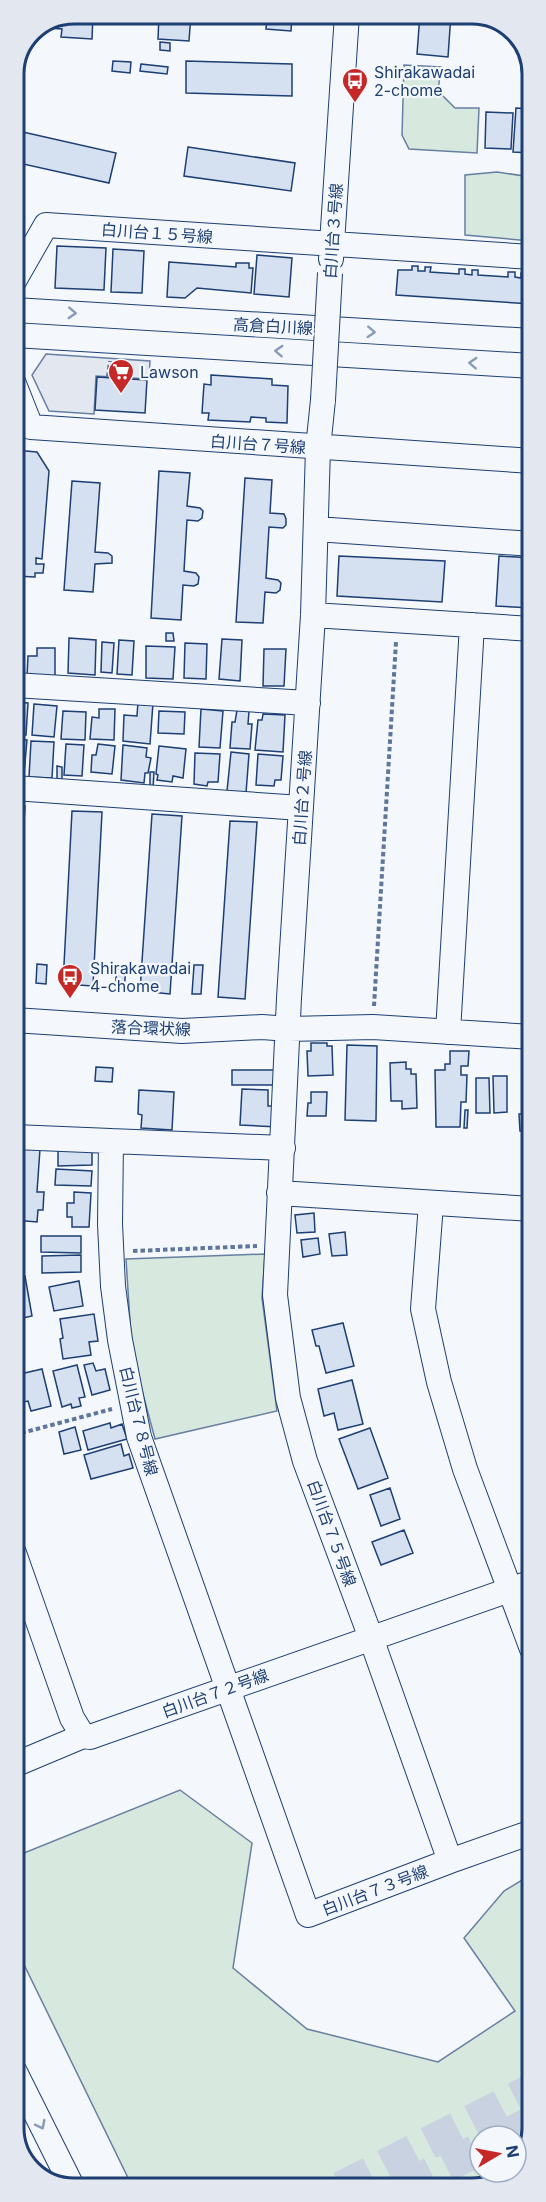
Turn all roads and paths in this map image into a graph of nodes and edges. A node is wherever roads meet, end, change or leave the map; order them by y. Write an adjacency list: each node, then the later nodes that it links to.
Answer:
1 (346, 24): 2 (street, 白川台３号線)
2 (333, 245): 3 (street); 4 (street, 白川台１５号線); 12 (street, 白川台３号線, bridge)
3 (522, 256)
4 (24, 264)
5 (24, 311): 7 (street, 高倉白川線, one-way to 7)
6 (24, 337): 9 (street, 高倉白川線, one-way to 6)
7 (522, 340)
8 (111, 354): 10 (path)
9 (522, 365)
10 (108, 377)
11 (24, 409): 12 (street, 白川台７号線)
12 (318, 448): 13 (street, 白川台７号線); 14 (street, 白川台２号線)
13 (522, 460)
14 (316, 529): 15 (street); 16 (street, 白川台２号線)
15 (522, 543)
16 (313, 615): 17 (street); 21 (street, 白川台２号線)
17 (397, 621): 18 (street); 24 (path)
18 (472, 625): 19 (street); 28 (street)
19 (522, 628)
20 (24, 686): 21 (street)
21 (308, 703): 23 (street, 白川台２号線)
22 (24, 789): 23 (street)
23 (301, 808): 26 (street, 白川台２号線)
24 (374, 1015)
25 (24, 1021): 26 (street, 落合環状線)
26 (289, 1029): 28 (street, 落合環状線); 31 (street, 白川台２号線)
27 (522, 1031): 28 (street, 落合環状線)
28 (448, 1032)
29 (24, 1137): 30 (street)
30 (111, 1141): 31 (street); 36 (street, 白川台７８号線)
31 (283, 1148): 32 (street, 白川台２号線)
32 (279, 1193): 33 (street); 35 (street, 白川台７５号線)
33 (431, 1204): 34 (street); 40 (street)
34 (522, 1209)
35 (276, 1245): 36 (path); 41 (street, 白川台７５号線)
36 (111, 1252): 37 (street, 白川台７８号線)
37 (131, 1404): 38 (path); 42 (street, 白川台７８号線)
38 (24, 1432)
39 (24, 1581): 43 (street)
40 (521, 1586): 41 (street, 白川台７２号線)
41 (371, 1638): 42 (street, 白川台７２号線); 46 (street, 白川台７５号線)
42 (228, 1689): 43 (street, 白川台７２号線); 46 (street, 白川台７３号線)
43 (83, 1736): 44 (street, 白川台７２号線)
44 (24, 1761)
45 (522, 1836): 46 (street, 白川台７３号線)
46 (450, 1861)
47 (24, 2091): 48 (street, one-way to 48)
48 (69, 2178)

